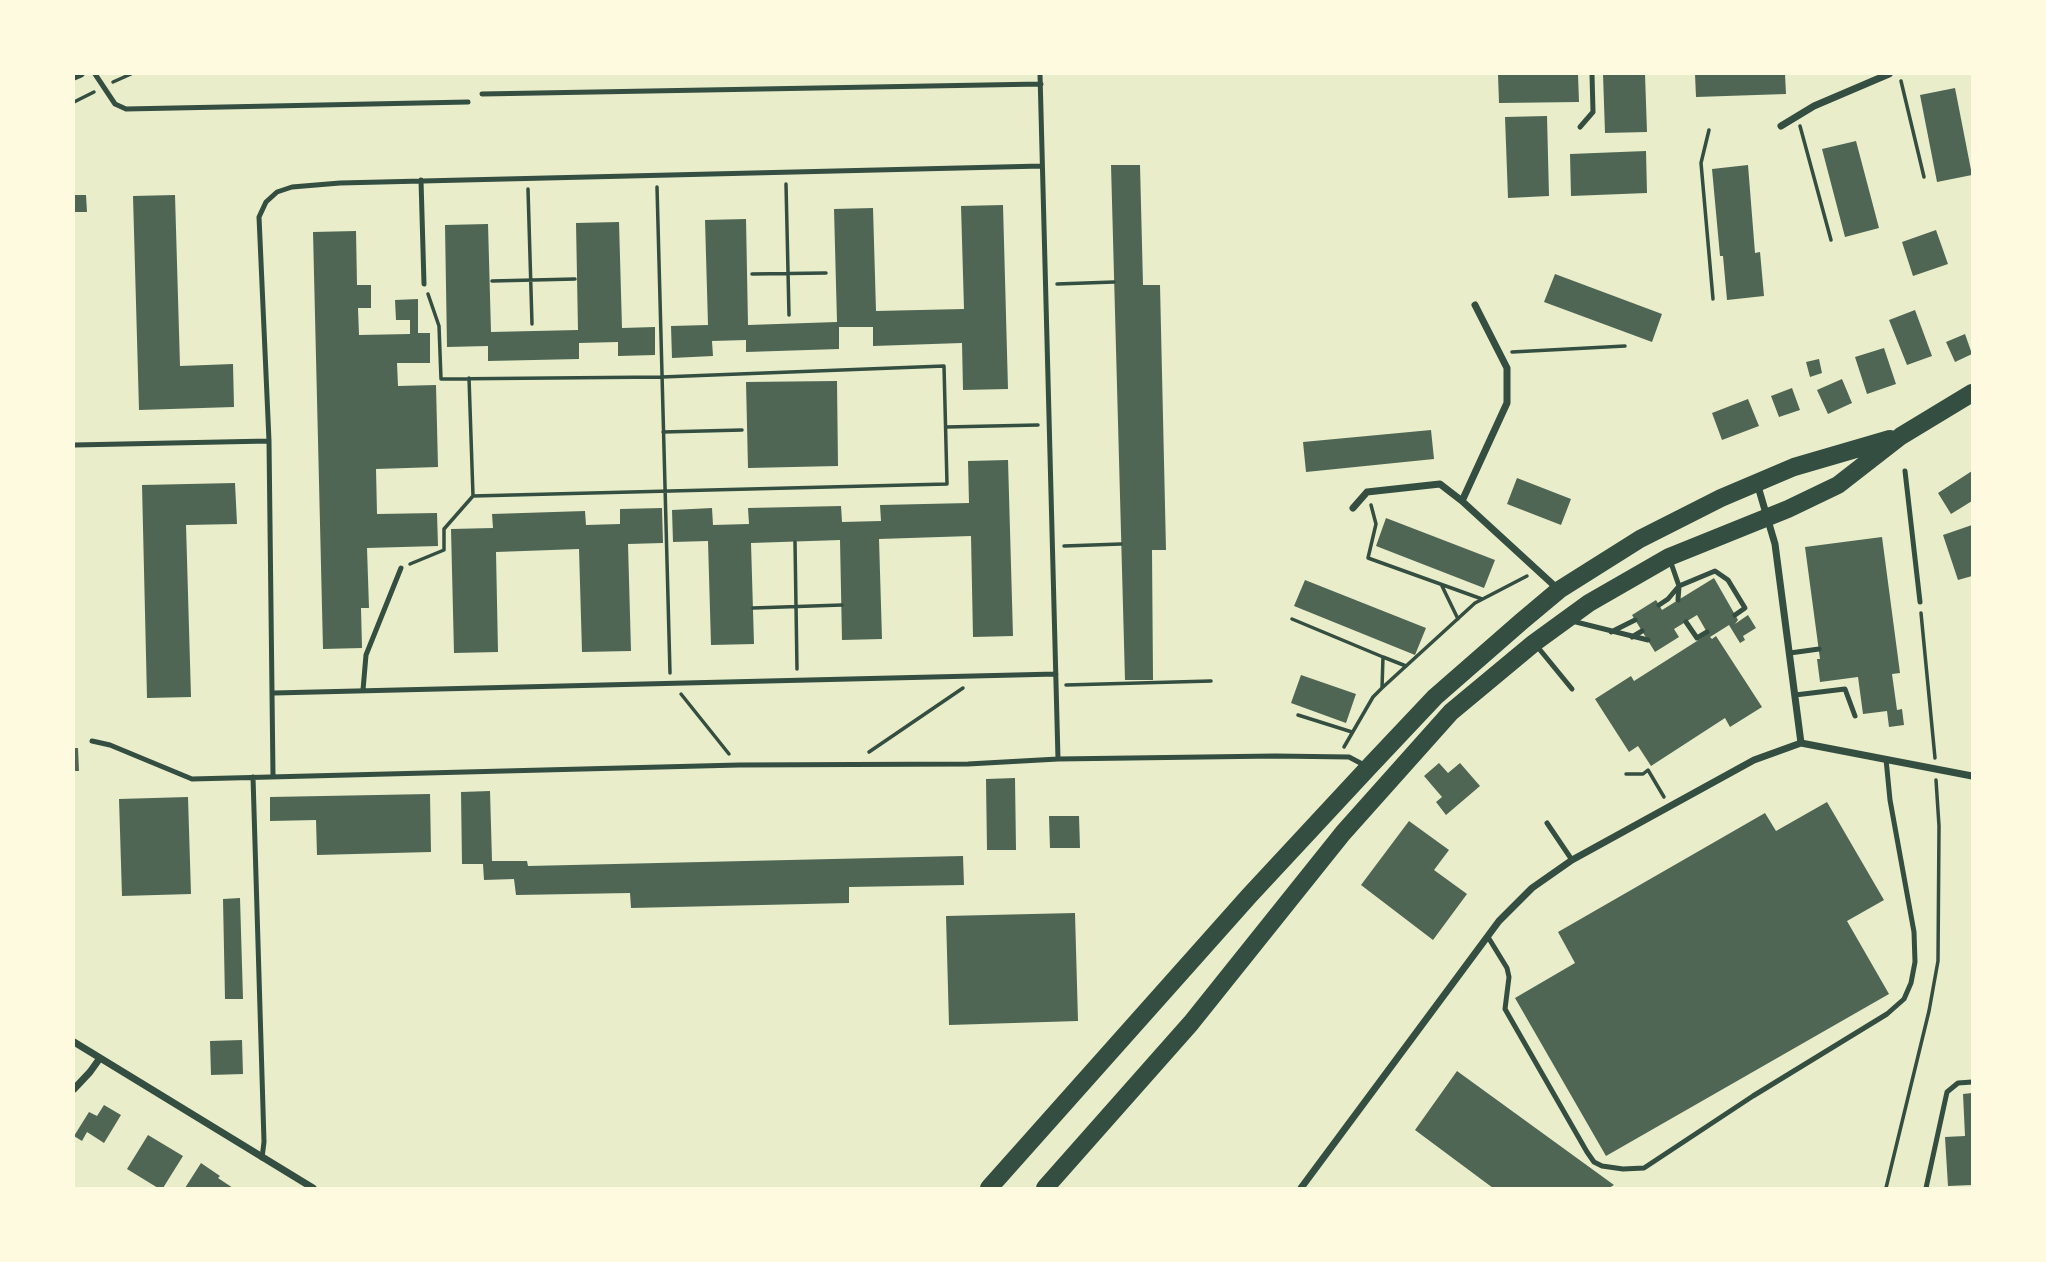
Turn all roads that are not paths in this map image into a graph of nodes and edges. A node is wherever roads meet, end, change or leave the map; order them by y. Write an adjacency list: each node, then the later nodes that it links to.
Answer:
1 (81, 74): 6 (street)
2 (95, 74): 9 (lane)
3 (1040, 74): 7 (lane)
4 (1592, 74): 11 (lane)
5 (1889, 74): 10 (street)
6 (74, 77)
7 (1041, 84): 8 (lane); 12 (lane)
8 (482, 94)
9 (468, 102)
10 (1781, 126)
11 (1580, 127)
12 (1042, 166): 13 (lane); 44 (lane)
13 (421, 180): 14 (lane); 18 (lane)
14 (424, 284)
15 (1475, 305): 22 (street)
16 (1972, 393): 17 (main road)
17 (1901, 436): 21 (main road); 24 (main road)
18 (269, 441): 19 (lane); 47 (lane)
19 (74, 445)
20 (1905, 471): 30 (lane)
21 (1757, 483): 24 (street); 28 (main road)
22 (1462, 501): 23 (street); 28 (street)
23 (1353, 508)
24 (1769, 517): 25 (main road); 43 (street)
25 (1669, 556): 27 (lane); 33 (main road)
26 (401, 568): 46 (lane)
27 (1679, 586): 29 (lane); 31 (lane); 32 (lane)
28 (1559, 590): 54 (main road)
29 (1678, 600)
30 (1920, 602)
31 (1659, 605)
32 (1735, 615)
33 (1566, 619): 37 (lane); 41 (main road)
34 (1635, 620): 37 (lane)
35 (1686, 622): 38 (lane)
36 (1642, 631): 39 (lane)
37 (1611, 632): 39 (lane)
38 (1707, 632)
39 (1632, 637): 40 (lane)
40 (1648, 640)
41 (1534, 643): 45 (lane); 68 (main road)
42 (1819, 649): 43 (lane)
43 (1790, 653): 48 (street)
44 (1056, 674): 46 (lane); 52 (lane)
45 (1572, 689)
46 (363, 691): 47 (lane)
47 (274, 693): 55 (lane)
48 (1795, 695): 49 (lane); 51 (street)
49 (1855, 716)
50 (92, 741): 57 (lane)
51 (1801, 743): 53 (street); 59 (street)
52 (1058, 759): 54 (lane); 55 (lane)
53 (1885, 759): 56 (street); 60 (lane)
54 (1368, 768): 67 (main road)
55 (274, 776): 57 (lane)
56 (1972, 776)
57 (253, 777): 65 (lane)
58 (1547, 823): 59 (lane)
59 (1572, 860): 60 (street)
60 (1488, 937): 69 (street)
61 (74, 1042): 62 (street)
62 (100, 1058): 64 (street); 65 (street)
63 (1972, 1082): 70 (lane)
64 (74, 1089)
65 (262, 1158): 66 (street)
66 (313, 1188)
67 (989, 1188)
68 (1045, 1188)
69 (1301, 1188)
70 (1926, 1188)

